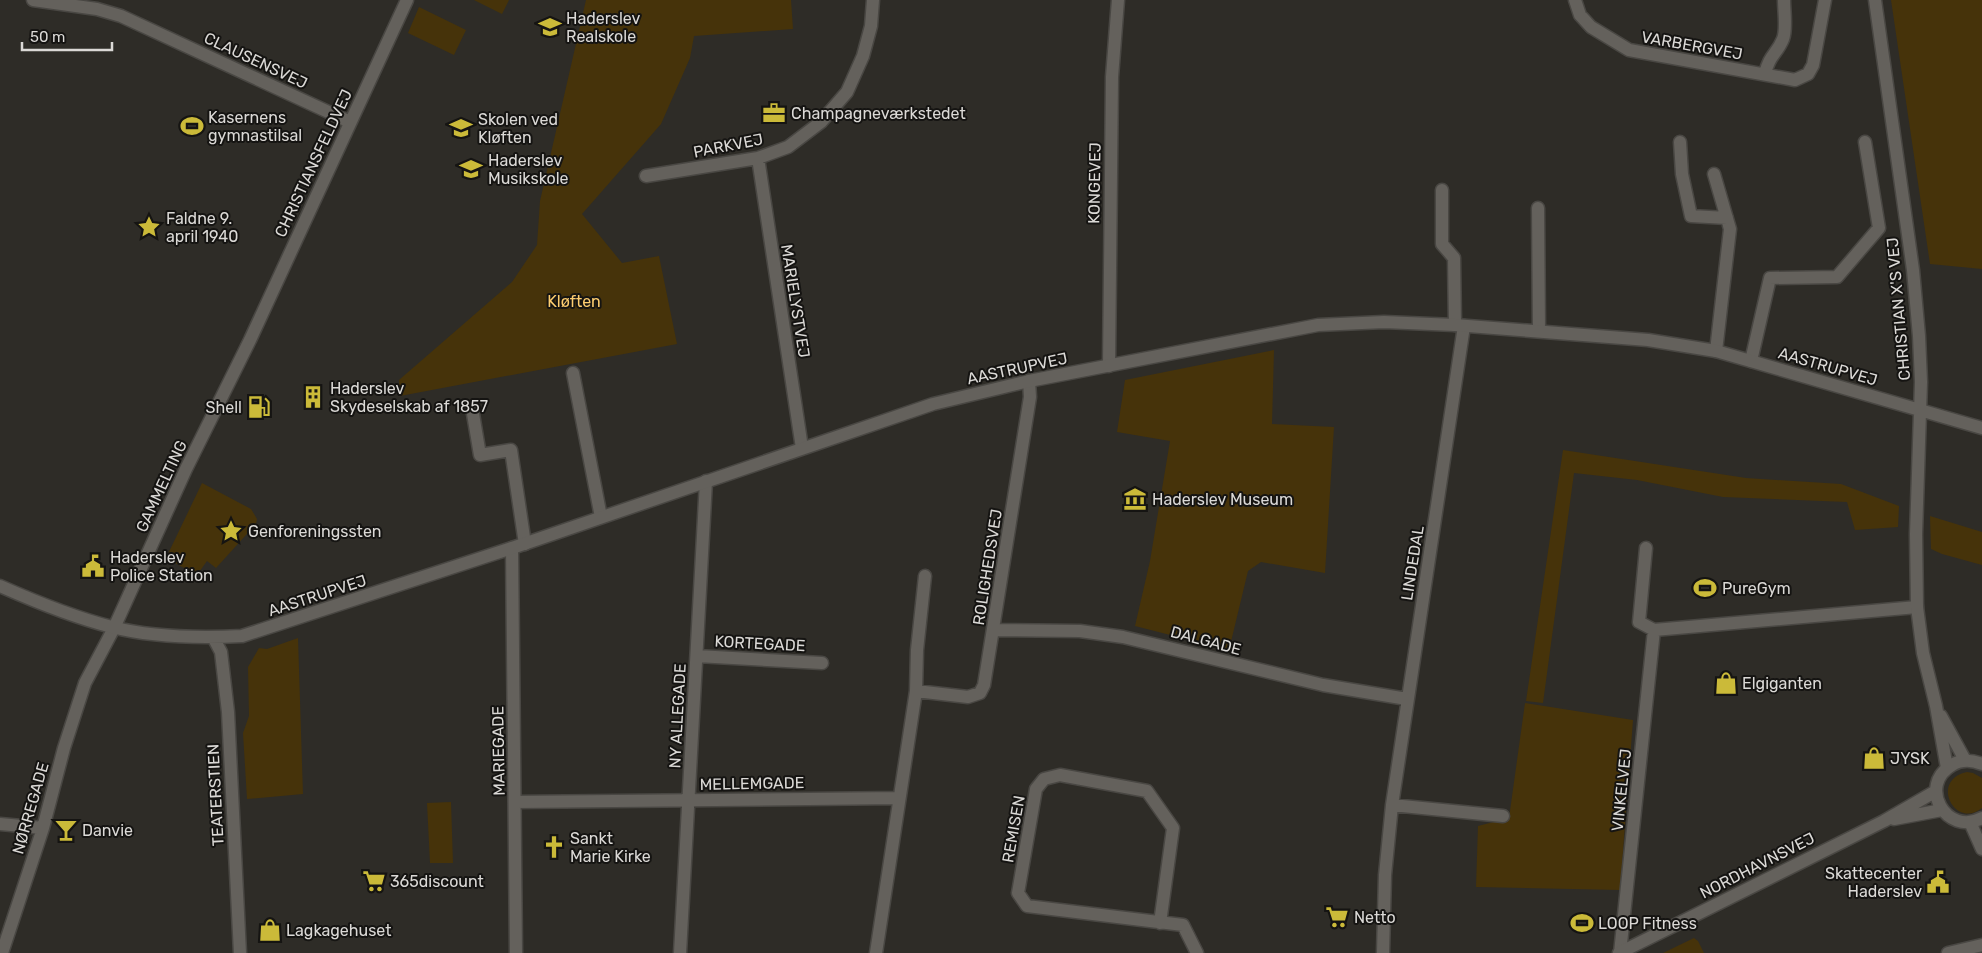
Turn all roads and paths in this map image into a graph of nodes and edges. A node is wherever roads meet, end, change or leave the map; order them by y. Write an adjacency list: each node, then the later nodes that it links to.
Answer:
1 (33, 0): 9 (street, CLAUSENSVEJ)
2 (407, 0): 11 (street, CHRISTIANSFELDVEJ)
3 (873, 0): 14 (street, PARKVEJ)
4 (1118, 0): 25 (street, KONGEVEJ)
5 (1575, 0): 10 (street, VARBERGVEJ)
6 (1784, 0): 10 (street)
7 (1825, 0): 10 (street, VARBERGVEJ)
8 (1875, 0): 29 (street, CHRISTIAN X'S VEJ)
9 (98, 4): 11 (street, CLAUSENSVEJ)
10 (1765, 74)
11 (350, 122): 22 (street, CHRISTIANSFELDVEJ)
12 (1680, 142): 19 (street)
13 (1865, 142): 24 (street, AASTRUPVEJ)
14 (758, 158): 16 (street, PARKVEJ); 31 (street, MARIELYSTVEJ)
15 (1714, 174): 19 (street)
16 (646, 176)
17 (1442, 190): 20 (street)
18 (1538, 208): 21 (street)
19 (1727, 218): 23 (street)
20 (1460, 325): 21 (street, AASTRUPVEJ); 25 (street, AASTRUPVEJ); 47 (street, LINDEDAL)
21 (1539, 330): 23 (street, AASTRUPVEJ)
22 (250, 340): 40 (street, GAMMELTING)
23 (1716, 351): 24 (street, AASTRUPVEJ)
24 (1751, 361): 29 (street, AASTRUPVEJ)
25 (1108, 366): 27 (street, AASTRUPVEJ)
26 (573, 373): 33 (street)
27 (1029, 382): 31 (street, AASTRUPVEJ); 41 (street, ROLIGHEDSVEJ)
28 (472, 408): 34 (street)
29 (1919, 409): 30 (street, AASTRUPVEJ); 39 (street, CHRISTIAN X'S VEJ)
30 (1982, 428)
31 (802, 448): 32 (street, AASTRUPVEJ)
32 (706, 481): 33 (street, AASTRUPVEJ); 44 (street, NY ALLEGADE)
33 (601, 517): 34 (street, AASTRUPVEJ)
34 (525, 544): 35 (street, AASTRUPVEJ)
35 (512, 548): 43 (street, AASTRUPVEJ); 56 (street, MARIEGADE)
36 (1646, 548): 42 (street)
37 (925, 576): 46 (street)
38 (0, 586): 40 (street, AASTRUPVEJ)
39 (1917, 607): 42 (street); 48 (street, CHRISTIAN X'S VEJ)
40 (114, 628): 43 (street, AASTRUPVEJ); 49 (street, GAMMELTING)
41 (994, 630): 46 (street, ROLIGHEDSVEJ); 47 (street, DALGADE)
42 (1654, 630): 74 (street, VINKELVEJ)
43 (213, 637): 68 (street, TEATERSTIEN)
44 (697, 656): 45 (street, KORTEGADE); 55 (street, NY ALLEGADE)
45 (822, 663)
46 (916, 691): 54 (street)
47 (1407, 699): 57 (street, LINDEDAL)
48 (1936, 706): 50 (street, CHRISTIAN X'S VEJ); 52 (street, CHRISTIAN X'S VEJ)
49 (71, 730): 63 (street, NØRREGADE)
50 (1965, 760): 51 (street); 52 (street)
51 (1982, 764)
52 (1947, 768): 53 (street)
53 (1936, 791): 58 (street); 61 (street, NORDHAVNSVEJ)
54 (899, 798): 55 (street, MELLEMGADE); 71 (street)
55 (689, 800): 56 (street, MELLEMGADE); 70 (street, NY ALLEGADE)
56 (515, 802): 69 (street, MARIEGADE)
57 (1392, 805): 59 (street); 73 (street, LINDEDAL)
58 (1942, 810): 60 (street); 61 (street, NORDHAVNSVEJ)
59 (1503, 816)
60 (1976, 820): 64 (street)
61 (1884, 821): 74 (street, NORDHAVNSVEJ)
62 (0, 824): 63 (street)
63 (43, 828): 67 (street, NØRREGADE)
64 (1982, 849)
65 (1160, 923): 65 (street, REMISEN); 72 (street, REMISEN)
66 (1982, 944): 75 (street)
67 (2, 953)
68 (240, 953)
69 (516, 953)
70 (680, 953)
71 (876, 953)
72 (1196, 953)
73 (1383, 953)
74 (1620, 953)
75 (1948, 953)

